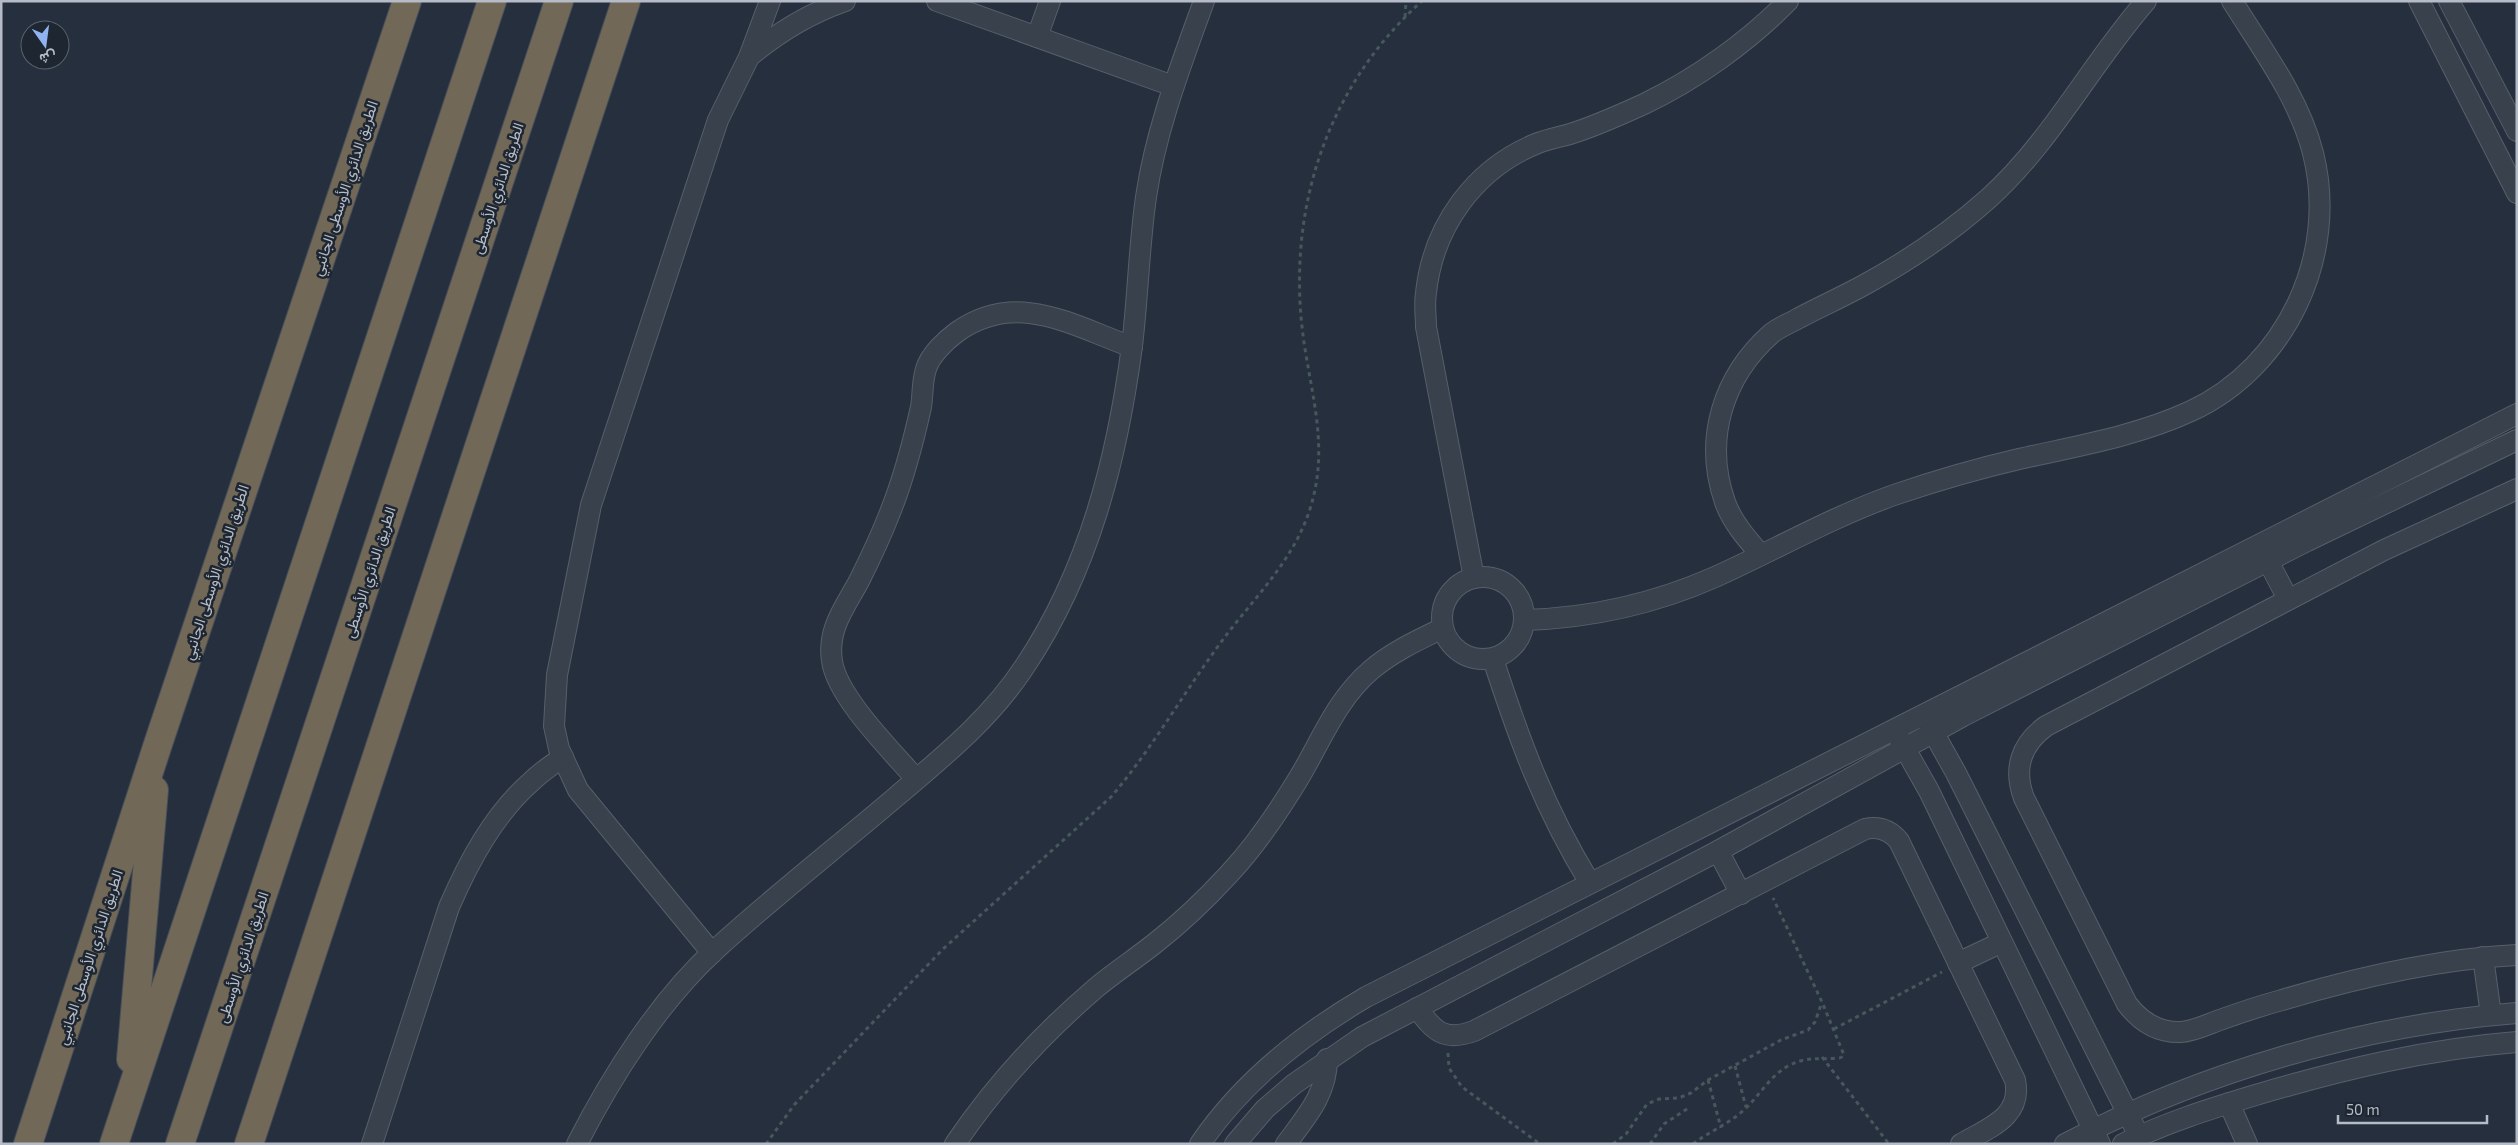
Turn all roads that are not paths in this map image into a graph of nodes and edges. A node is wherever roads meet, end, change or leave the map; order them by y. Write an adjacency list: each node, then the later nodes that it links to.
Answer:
1 (407, 1): 35 (highway, الطريق الدائري الأوسطى الجانبي)
2 (492, 1): 55 (highway)
3 (558, 1): 61 (highway, الطريق الدائري الأوسطى)
4 (626, 1): 62 (highway)
5 (770, 1): 17 (street)
6 (845, 1): 17 (street)
7 (937, 1): 16 (street)
8 (1050, 1): 16 (street)
9 (1204, 1): 18 (street)
10 (1788, 1): 27 (street)
11 (2146, 1): 25 (street)
12 (2232, 1): 25 (street)
13 (2420, 1): 15 (street)
14 (2453, 8): 15 (street); 19 (street)
15 (2432, 26): 20 (street)
16 (1037, 37): 18 (street)
17 (749, 57): 37 (street)
18 (1173, 86): 21 (street)
19 (2517, 131)
20 (2517, 193)
21 (1132, 347): 38 (street); 38 (street)
22 (2517, 414): 32 (street)
23 (2517, 440): 26 (street)
24 (2517, 489): 28 (street)
25 (1761, 555): 29 (street)
26 (2268, 561): 28 (street); 34 (street)
27 (1474, 578): 29 (street); 30 (street)
28 (2288, 599): 47 (street)
29 (1525, 620): 31 (street)
30 (1443, 628): 31 (street); 65 (street)
31 (1493, 659): 42 (street)
32 (1924, 715): 33 (street); 34 (street)
33 (1895, 730): 36 (street); 39 (street)
34 (1934, 733): 36 (street); 56 (street)
35 (159, 741): 55 (highway); 59 (highway, الطريق الدائري الأوسطى الجانبي)
36 (1906, 748): 40 (street); 44 (street)
37 (563, 757): 45 (street); 63 (street)
38 (916, 780): 45 (street)
39 (1786, 785): 40 (street); 42 (street)
40 (1798, 808): 41 (street)
41 (1718, 851): 43 (street); 49 (street)
42 (1590, 884): 66 (street)
43 (1741, 894): 48 (street); 49 (street)
44 (2002, 942): 48 (street); 57 (street)
45 (712, 953): 64 (street)
46 (2517, 955): 47 (street)
47 (2483, 957): 51 (street)
48 (1958, 963): 69 (street)
49 (1417, 1008): 53 (street)
50 (2517, 1013): 51 (street)
51 (2491, 1015): 56 (street)
52 (2517, 1042): 54 (street)
53 (1327, 1059): 67 (street); 68 (street)
54 (2229, 1103): 58 (street); 71 (street)
55 (127, 1105): 60 (highway)
56 (2128, 1114): 57 (street); 58 (street)
57 (2096, 1137): 70 (street)
58 (2131, 1140)
59 (28, 1144)
60 (114, 1144)
61 (180, 1144)
62 (249, 1144)
63 (372, 1144)
64 (576, 1144)
65 (955, 1144)
66 (1200, 1144)
67 (1234, 1144)
68 (1286, 1144)
69 (1961, 1144)
70 (2065, 1144)
71 (2247, 1144)

